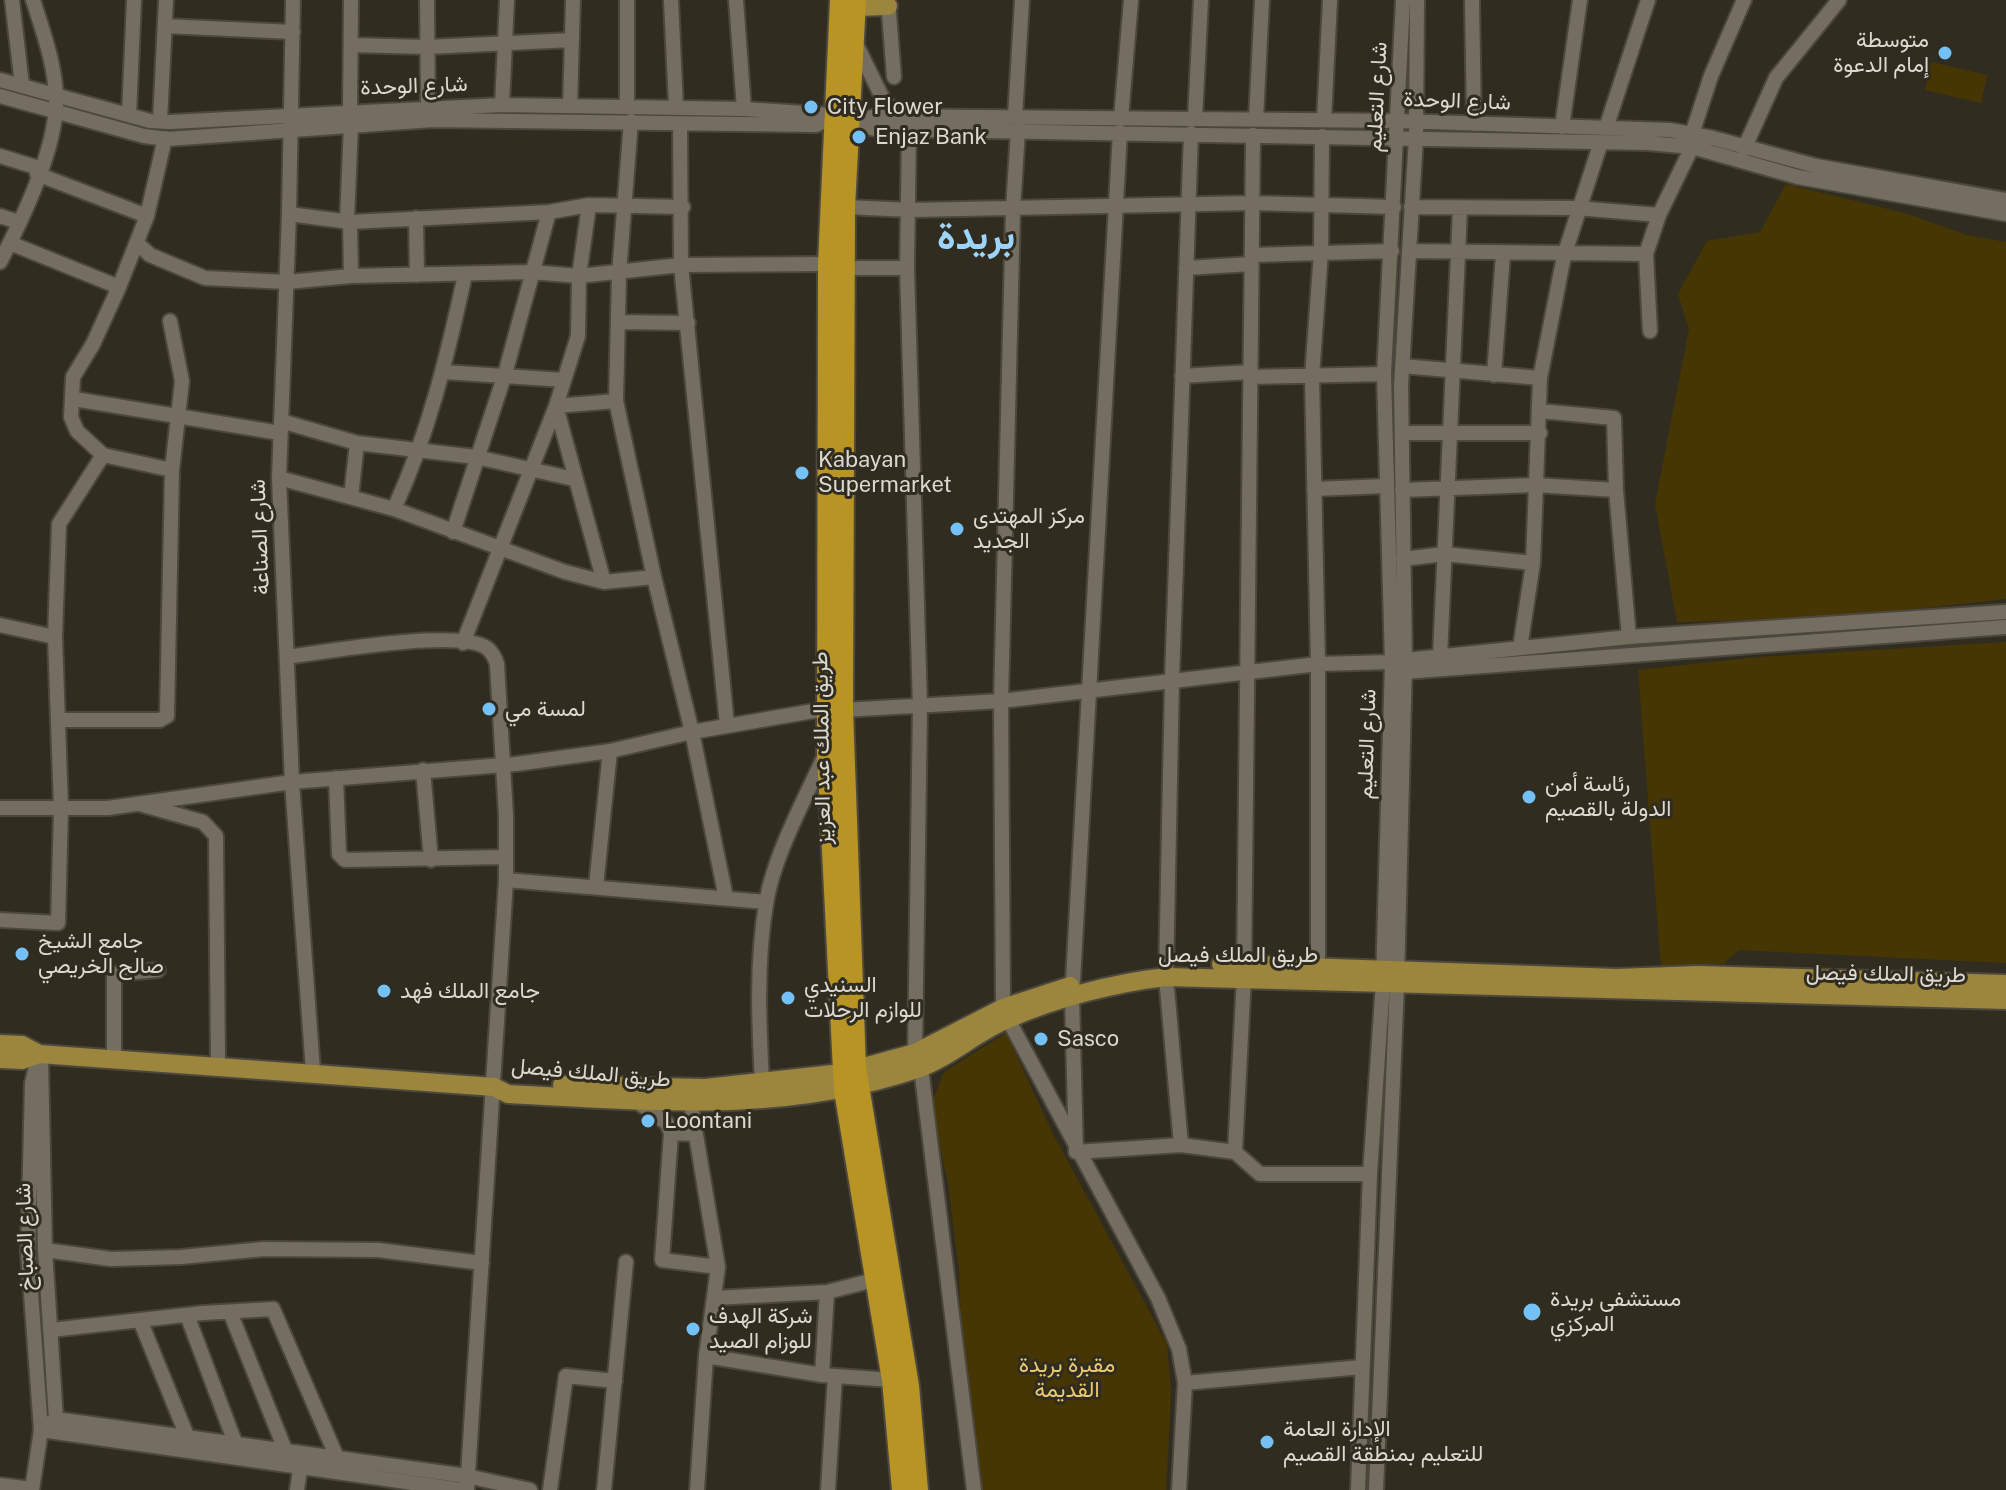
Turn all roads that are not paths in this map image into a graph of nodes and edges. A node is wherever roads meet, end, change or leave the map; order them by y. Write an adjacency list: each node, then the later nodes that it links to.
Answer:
1 (134, 0): 46 (street)
2 (166, 0): 27 (street)
3 (293, 0): 28 (street, شارع الصناعة)
4 (351, 0): 32 (street)
5 (427, 0): 33 (street)
6 (507, 0): 31 (street)
7 (573, 0): 30 (street)
8 (627, 0): 45 (street)
9 (671, 0): 42 (street)
10 (736, 0): 43 (street)
11 (1022, 0): 56 (street)
12 (1131, 0): 58 (street)
13 (1201, 0): 59 (street)
14 (1262, 0): 49 (street)
15 (1330, 0): 50 (street)
16 (1403, 0): 52 (street, شارع التعليم)
17 (1417, 0): 61 (street, شارع التعليم)
18 (1472, 0): 57 (street)
19 (1580, 0): 60 (street)
20 (1648, 0): 63 (street)
21 (1744, 0): 67 (street)
22 (1839, 0): 68 (street)
23 (8, 1): 25 (street); 36 (street)
24 (851, 2): 26 (main road); 29 (highway, طريق الملك عبد العزيز); 48 (highway, طريق الملك عبد العزيز)
25 (34, 3): 37 (street)
26 (888, 3): 34 (street)
27 (165, 26): 28 (street); 51 (street)
28 (293, 32): 53 (street, شارع الصناعة)
29 (853, 38): 48 (highway, طريق الملك عبد العزيز); 54 (street)
30 (572, 40): 31 (street); 40 (street)
31 (505, 42): 33 (street); 39 (street)
32 (351, 45): 33 (street); 47 (street)
33 (427, 47): 41 (street)
34 (894, 77)
35 (0, 80): 36 (street, شارع الوحدة)
36 (22, 85): 37 (street, شارع الوحدة)
37 (56, 94): 44 (street); 46 (street, شارع الوحدة)
38 (0, 96): 44 (street)
39 (502, 105): 40 (street, شارع الوحدة); 41 (street, شارع الوحدة)
40 (570, 106): 45 (street, شارع الوحدة)
41 (428, 107): 47 (street, شارع الوحدة)
42 (676, 107): 43 (street, شارع الوحدة); 45 (street, شارع الوحدة)
43 (744, 109): 48 (street, شارع الوحدة)
44 (56, 112): 65 (street); 70 (street)
45 (629, 114): 47 (street); 55 (street); 75 (street)
46 (129, 115): 51 (street, شارع الوحدة)
47 (350, 117): 53 (street, شارع الوحدة); 93 (street)
48 (843, 119): 54 (street, شارع الوحدة); 55 (street); 79 (highway, طريق الملك عبد العزيز); 107 (highway, طريق الملك عبد العزيز)
49 (1256, 119): 50 (street, شارع الوحدة); 59 (street, شارع الوحدة)
50 (1324, 120): 52 (street, شارع الوحدة)
51 (160, 121): 53 (street, شارع الوحدة)
52 (1400, 121): 61 (street, شارع الوحدة); 66 (street, شارع التعليم)
53 (292, 122): 65 (street); 87 (street, شارع الصناعة)
54 (907, 122): 56 (street, شارع الوحدة); 85 (street)
55 (680, 123): 78 (street)
56 (1017, 123): 58 (street, شارع الوحدة); 83 (street)
57 (1474, 124): 60 (street, شارع الوحدة); 61 (street, شارع الوحدة)
58 (1120, 125): 59 (street, شارع الوحدة); 73 (street)
59 (1193, 126): 62 (street); 76 (street)
60 (1562, 127): 63 (street, شارع الوحدة)
61 (1416, 130): 63 (street); 66 (street); 81 (street, شارع التعليم)
62 (1253, 135): 64 (street); 72 (street)
63 (1604, 135): 67 (street); 82 (street)
64 (1322, 136): 66 (street); 77 (street)
65 (165, 138): 91 (street)
66 (1397, 138): 80 (street, شارع التعليم)
67 (1692, 140): 68 (street); 88 (street); 89 (street)
68 (1744, 149): 71 (street)
69 (0, 156): 70 (street)
70 (38, 171): 91 (street); 94 (street)
71 (2006, 200)
72 (1252, 203): 76 (street); 77 (street); 104 (street)
73 (1116, 204): 76 (street); 83 (street); 178 (street)
74 (589, 205): 75 (street); 86 (street); 115 (street)
75 (623, 205): 78 (street); 111 (street)
76 (1188, 206): 109 (street)
77 (1322, 206): 80 (street); 99 (street)
78 (683, 207): 106 (street)
79 (845, 207): 85 (street); 107 (highway, طريق الملك عبد العزيز)
80 (1394, 207): 97 (street, شارع التعليم)
81 (1411, 207): 84 (street); 98 (street, شارع التعليم)
82 (1577, 208): 84 (street); 89 (street); 103 (street)
83 (1013, 209): 85 (street); 179 (street)
84 (1460, 209): 100 (street)
85 (911, 210): 108 (street)
86 (549, 212): 92 (street); 110 (street)
87 (289, 214): 93 (street); 116 (street, شارع الصناعة)
88 (2006, 214)
89 (1659, 215): 102 (street)
90 (0, 216): 94 (street)
91 (147, 216): 96 (street)
92 (416, 218): 93 (street); 112 (street)
93 (349, 221): 114 (street)
94 (18, 222): 95 (street)
95 (10, 243): 105 (street); 117 (street)
96 (138, 244): 116 (street); 117 (street)
97 (1392, 251): 99 (street); 126 (street, شارع التعليم)
98 (1409, 251): 100 (street); 122 (street, شارع التعليم)
99 (1321, 252): 104 (street); 130 (street)
100 (1459, 253): 101 (street); 123 (street)
101 (1503, 254): 103 (street); 128 (street)
102 (1646, 254): 103 (street); 121 (street)
103 (1564, 256): 131 (street)
104 (1252, 259): 109 (street); 127 (street)
105 (0, 262)
106 (681, 265): 107 (street); 111 (street); 120 (street)
107 (836, 266): 108 (street); 181 (highway, طريق الملك عبد العزيز)
108 (907, 268): 180 (street)
109 (1186, 268): 129 (street)
110 (531, 272): 113 (street); 115 (street); 125 (street)
111 (619, 274): 115 (street); 119 (street)
112 (417, 275): 113 (street); 114 (street)
113 (465, 275): 124 (street)
114 (351, 276): 116 (street)
115 (579, 276): 132 (street)
116 (287, 282): 138 (street, شارع الصناعة)
117 (119, 287): 133 (street)
118 (170, 321): 137 (street)
119 (618, 322): 120 (street); 134 (street)
120 (688, 323): 183 (street)
121 (1650, 331)
122 (1402, 366): 123 (street); 139 (street, شارع التعليم)
123 (1452, 371): 128 (street); 141 (street)
124 (444, 372): 125 (street); 143 (street)
125 (505, 374): 132 (street); 145 (street)
126 (1384, 374): 130 (street); 151 (street, شارع التعليم)
127 (1249, 375): 129 (street); 130 (street); 176 (street)
128 (1494, 375): 131 (street)
129 (1182, 376): 177 (street)
130 (1312, 376): 152 (street)
131 (1540, 378): 136 (street)
132 (564, 380): 135 (street)
133 (74, 399): 137 (street); 144 (street)
134 (616, 401): 135 (street); 163 (street)
135 (556, 406): 146 (street); 149 (street)
136 (1540, 411): 140 (street); 155 (street)
137 (175, 417): 138 (street); 147 (street)
138 (281, 427): 142 (street); 148 (street, شارع الصناعة)
139 (1402, 433): 141 (street); 153 (street, شارع التعليم)
140 (1540, 433): 141 (street); 150 (street)
141 (1450, 435): 154 (street)
142 (357, 443): 143 (street); 156 (street)
143 (420, 453): 145 (street); 157 (street)
144 (103, 455): 147 (street); 168 (street)
145 (476, 457): 146 (street); 158 (street)
146 (531, 468): 149 (street); 159 (street)
147 (172, 470): 182 (street)
148 (279, 478): 156 (street); 172 (street, شارع الصناعة)
149 (574, 479): 164 (street)
150 (1535, 485): 154 (street); 155 (street); 162 (street)
151 (1386, 486): 152 (street); 175 (street, شارع التعليم)
152 (1314, 489): 174 (street)
153 (1402, 490): 154 (street); 161 (street, شارع التعليم)
154 (1448, 490): 160 (street)
155 (1616, 490): 169 (street)
156 (351, 497): 157 (street)
157 (394, 509): 158 (street)
158 (453, 532): 159 (street)
159 (499, 547): 164 (street); 170 (street)
160 (1444, 554): 161 (street); 162 (street); 173 (street)
161 (1403, 559): 175 (street, شارع التعليم)
162 (1533, 563): 171 (street)
163 (654, 577): 164 (street); 184 (street)
164 (604, 582)
165 (2006, 612): 169 (street)
166 (0, 625): 168 (street)
167 (2006, 627): 175 (street)
168 (55, 637): 182 (street)
169 (1629, 637): 171 (street)
170 (463, 643): 172 (street); 187 (street)
171 (1520, 648): 173 (street)
172 (287, 657): 190 (street, شارع الصناعة)
173 (1440, 657): 175 (street)
174 (1318, 664): 175 (street); 176 (street); 201 (street)
175 (1400, 664): 205 (street, شارع التعليم)
176 (1245, 672): 177 (street); 203 (street)
177 (1172, 679): 178 (street); 204 (street)
178 (1087, 690): 179 (street); 207 (street)
179 (1001, 701): 180 (street); 209 (street)
180 (920, 706): 181 (street); 214 (street)
181 (834, 710): 183 (street); 186 (highway, طريق الملك عبد العزيز); 217 (highway, طريق الملك عبد العزيز)
182 (58, 720): 193 (street)
183 (727, 725): 184 (street)
184 (692, 732): 185 (street); 198 (street)
185 (610, 751): 187 (street); 197 (street)
186 (827, 751): 199 (street); 217 (highway, طريق الملك عبد العزيز)
187 (503, 763): 188 (street); 194 (street)
188 (423, 770): 189 (street); 195 (street)
189 (336, 778): 190 (street); 195 (street)
190 (292, 782): 191 (street); 216 (street, شارع الصناعة)
191 (139, 804): 193 (street); 215 (street)
192 (0, 808): 193 (street)
193 (61, 808): 200 (street)
194 (506, 857): 195 (street); 196 (street)
195 (431, 860)
196 (506, 880): 197 (street); 219 (street)
197 (596, 886): 198 (street)
198 (726, 898): 199 (street)
199 (766, 902): 218 (street)
200 (0, 920)
201 (1318, 966): 203 (main road, طريق الملك فيصل); 205 (main road, طريق الملك فيصل)
202 (158, 970): 212 (street)
203 (1244, 970): 204 (main road, طريق الملك فيصل); 205 (main road, طريق الملك فيصل); 226 (street)
204 (1166, 971): 207 (main road, طريق الملك فيصل); 224 (street)
205 (1390, 976): 206 (main road, طريق الملك فيصل); 208 (main road, طريق الملك فيصل); 227 (street, شارع التعليم); 266 (street, شارع التعليم)
206 (2006, 984)
207 (1073, 992): 209 (main road, طريق الملك فيصل); 225 (street)
208 (2006, 1000)
209 (1005, 1014): 214 (main road, طريق الملك فيصل); 225 (street)
210 (0, 1044): 211 (main road, طريق الملك فيصل)
211 (39, 1054): 212 (main road, طريق الملك فيصل); 213 (main road, طريق الملك فيصل); 228 (street, شارع الصباخ); 246 (street)
212 (114, 1058): 215 (main road, طريق الملك فيصل)
213 (0, 1059)
214 (918, 1060): 217 (main road, طريق الملك فيصل); 263 (street)
215 (218, 1065): 216 (main road, طريق الملك فيصل)
216 (313, 1071): 219 (main road, طريق الملك فيصل)
217 (850, 1079): 218 (main road, طريق الملك فيصل); 221 (main road, طريق الملك فيصل); 232 (highway, طريق الملك عبد العزيز); 262 (highway, طريق الملك عبد العزيز)
218 (762, 1083): 219 (main road, طريق الملك فيصل)
219 (494, 1087): 220 (main road, طريق الملك فيصل); 230 (street)
220 (636, 1101): 221 (main road, طريق الملك فيصل); 222 (street)
221 (691, 1105): 223 (street)
222 (671, 1133): 223 (street); 231 (street)
223 (695, 1134): 231 (street)
224 (1181, 1145): 225 (street); 226 (street)
225 (1076, 1152): 244 (street)
226 (1235, 1152): 227 (street)
227 (1370, 1174): 240 (street, شارع التعليم)
228 (45, 1250): 230 (street); 238 (street, شارع الصباخ)
229 (626, 1262): 243 (street)
230 (482, 1263): 253 (street)
231 (718, 1267): 234 (street)
232 (874, 1280): 233 (street); 242 (highway, طريق الملك عبد العزيز)
233 (827, 1292): 234 (street); 241 (street)
234 (714, 1298): 239 (street)
235 (230, 1312): 236 (street); 249 (street); 250 (street)
236 (187, 1315): 237 (street); 248 (street)
237 (140, 1320): 238 (street); 247 (street)
238 (51, 1330): 245 (street, شارع الصباخ)
239 (706, 1356): 241 (street); 259 (street)
240 (1362, 1367): 244 (street); 265 (street, شارع التعليم)
241 (828, 1375): 242 (street); 260 (street)
242 (892, 1380): 261 (highway, طريق الملك عبد العزيز)
243 (615, 1381): 257 (street); 258 (street)
244 (1185, 1383): 264 (street)
245 (56, 1419): 246 (street); 247 (street)
246 (41, 1430): 251 (street); 254 (street)
247 (187, 1436): 248 (street)
248 (236, 1445): 249 (street)
249 (286, 1452): 250 (street)
250 (338, 1460): 253 (street)
251 (300, 1469): 253 (street); 255 (street)
252 (0, 1485): 254 (street)
253 (465, 1485): 256 (street)
254 (32, 1489)
255 (297, 1490)
256 (530, 1490)
257 (550, 1490)
258 (604, 1490)
259 (697, 1490)
260 (828, 1490)
261 (902, 1490)
262 (918, 1490)
263 (974, 1490)
264 (1179, 1490)
265 (1358, 1490)
266 (1376, 1490)

